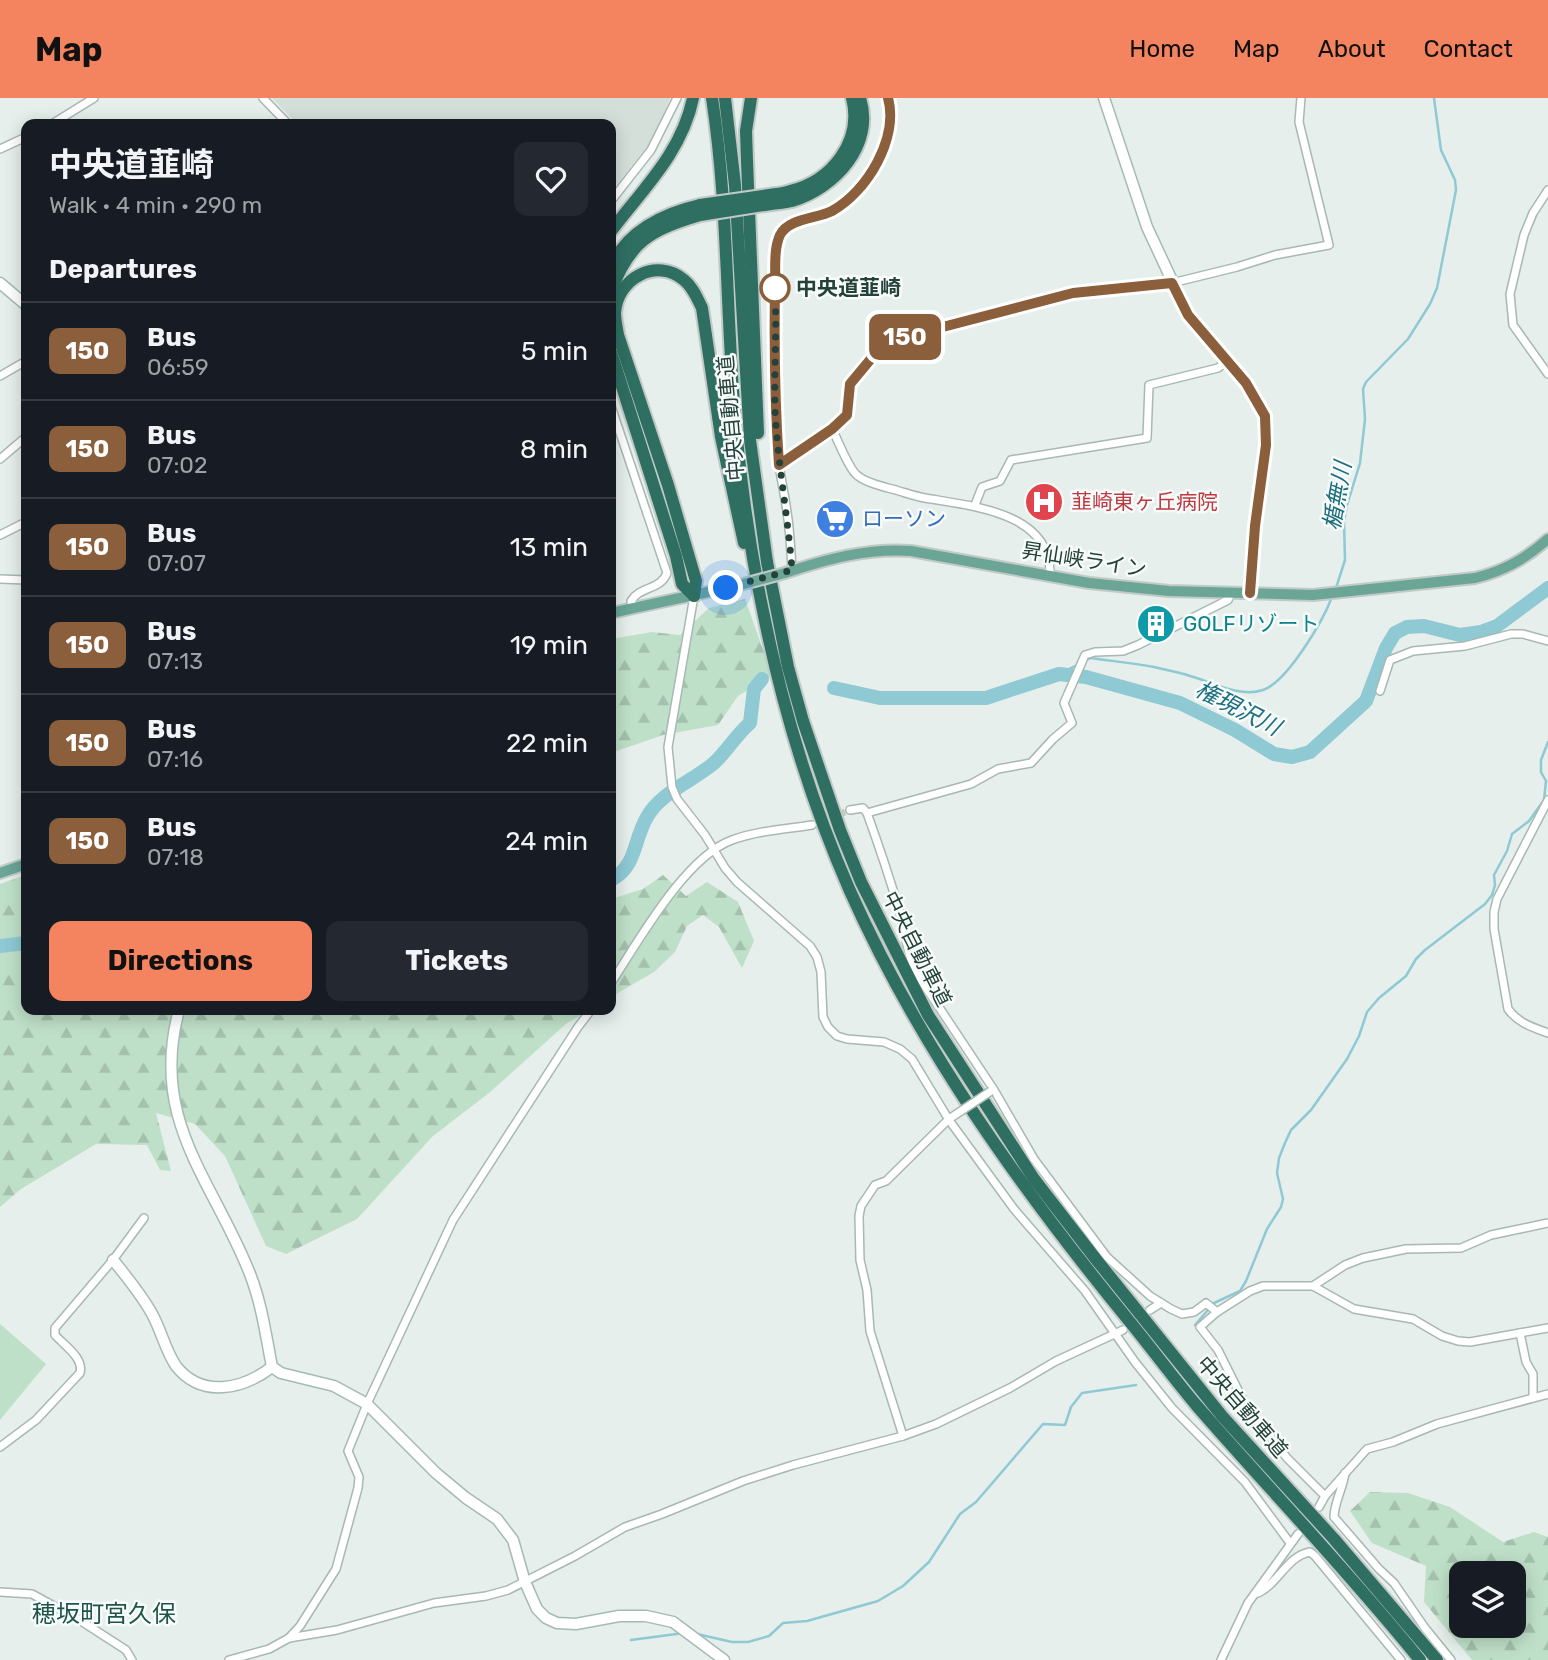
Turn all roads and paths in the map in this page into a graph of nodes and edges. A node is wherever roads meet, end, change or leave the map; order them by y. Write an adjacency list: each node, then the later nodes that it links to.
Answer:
1 (94, 98): 13 (street)
2 (263, 98): 14 (street)
3 (677, 98): 18 (street)
4 (693, 98): 21 (highway)
5 (712, 98): 56 (highway, 中央自動車道)
6 (725, 98): 45 (highway, 中央自動車道)
7 (751, 98): 45 (highway)
8 (852, 98): 19 (highway)
9 (860, 98): 19 (highway)
10 (888, 98): 40 (street)
11 (1104, 98): 25 (street)
12 (1301, 98): 25 (street)
13 (60, 119)
14 (283, 119)
15 (21, 139): 16 (street)
16 (0, 149)
17 (1548, 190): 33 (street)
18 (616, 195)
19 (764, 200): 20 (highway, bridge)
20 (700, 210): 22 (highway); 23 (highway)
21 (616, 225)
22 (616, 258)
23 (616, 277)
24 (0, 283): 26 (street)
25 (1172, 283): 30 (street); 37 (street)
26 (21, 301)
27 (616, 308): 56 (highway)
28 (616, 320): 41 (highway)
29 (616, 349): 41 (highway)
30 (1227, 361): 43 (street); 53 (street)
31 (21, 364): 34 (street)
32 (616, 368): 42 (highway)
33 (1548, 374)
34 (0, 376)
35 (616, 386): 42 (highway)
36 (616, 421): 55 (street)
37 (832, 429): 40 (street); 43 (street)
38 (21, 441): 39 (street)
39 (0, 459)
40 (779, 465): 48 (street)
41 (668, 485): 54 (highway)
42 (654, 489): 54 (highway)
43 (975, 505): 49 (street)
44 (21, 524): 46 (street)
45 (762, 530): 104 (highway, 中央自動車道)
46 (0, 535)
47 (1548, 539): 53 (main road, 昇仙峡ライン)
48 (789, 572): 49 (main road, 昇仙峡ライン); 54 (main road, 昇仙峡ライン, bridge)
49 (1050, 575): 52 (main road, 昇仙峡ライン)
50 (0, 579): 51 (street)
51 (21, 580)
52 (1231, 593): 53 (main road, 昇仙峡ライン); 62 (street)
53 (1250, 593)
54 (694, 596): 55 (main road, 昇仙峡ライン); 64 (street)
55 (634, 608): 57 (main road, 昇仙峡ライン)
56 (763, 611): 103 (highway, 中央自動車道)
57 (616, 612)
58 (1548, 641): 59 (street)
59 (1380, 691)
60 (1548, 800): 70 (street)
61 (850, 810): 62 (street)
62 (867, 813): 71 (street)
63 (812, 825): 64 (street)
64 (714, 849): 67 (street); 72 (street)
65 (21, 866): 66 (main road)
66 (0, 873)
67 (616, 976)
68 (178, 1015): 83 (street)
69 (587, 1015): 86 (street)
70 (1548, 1033)
71 (993, 1090): 72 (street, bridge); 77 (street)
72 (950, 1118): 81 (street); 87 (street)
73 (144, 1218): 75 (street)
74 (1548, 1223): 76 (street)
75 (113, 1260): 83 (street); 88 (street)
76 (1313, 1286): 79 (street); 82 (street)
77 (1161, 1303): 78 (street); 79 (street)
78 (1150, 1310)
79 (1217, 1312): 90 (street)
80 (1548, 1328): 82 (street)
81 (1119, 1332): 87 (street); 93 (street)
82 (1520, 1333): 85 (street)
83 (272, 1367): 86 (street)
84 (1548, 1394): 85 (street)
85 (1533, 1398): 89 (street)
86 (367, 1404): 94 (street); 97 (street)
87 (903, 1436): 94 (street)
88 (0, 1447)
89 (1345, 1473): 90 (street); 105 (street)
90 (1325, 1496): 91 (street)
91 (1319, 1507)
92 (1298, 1534): 93 (street)
93 (1290, 1543): 96 (street)
94 (525, 1582): 97 (street); 100 (street)
95 (0, 1592): 98 (street)
96 (1255, 1594): 101 (street); 102 (street)
97 (289, 1638): 99 (street)
98 (132, 1660)
99 (229, 1660)
100 (724, 1660)
101 (1221, 1660)
102 (1401, 1660)
103 (1420, 1660)
104 (1437, 1660)
105 (1451, 1660)

